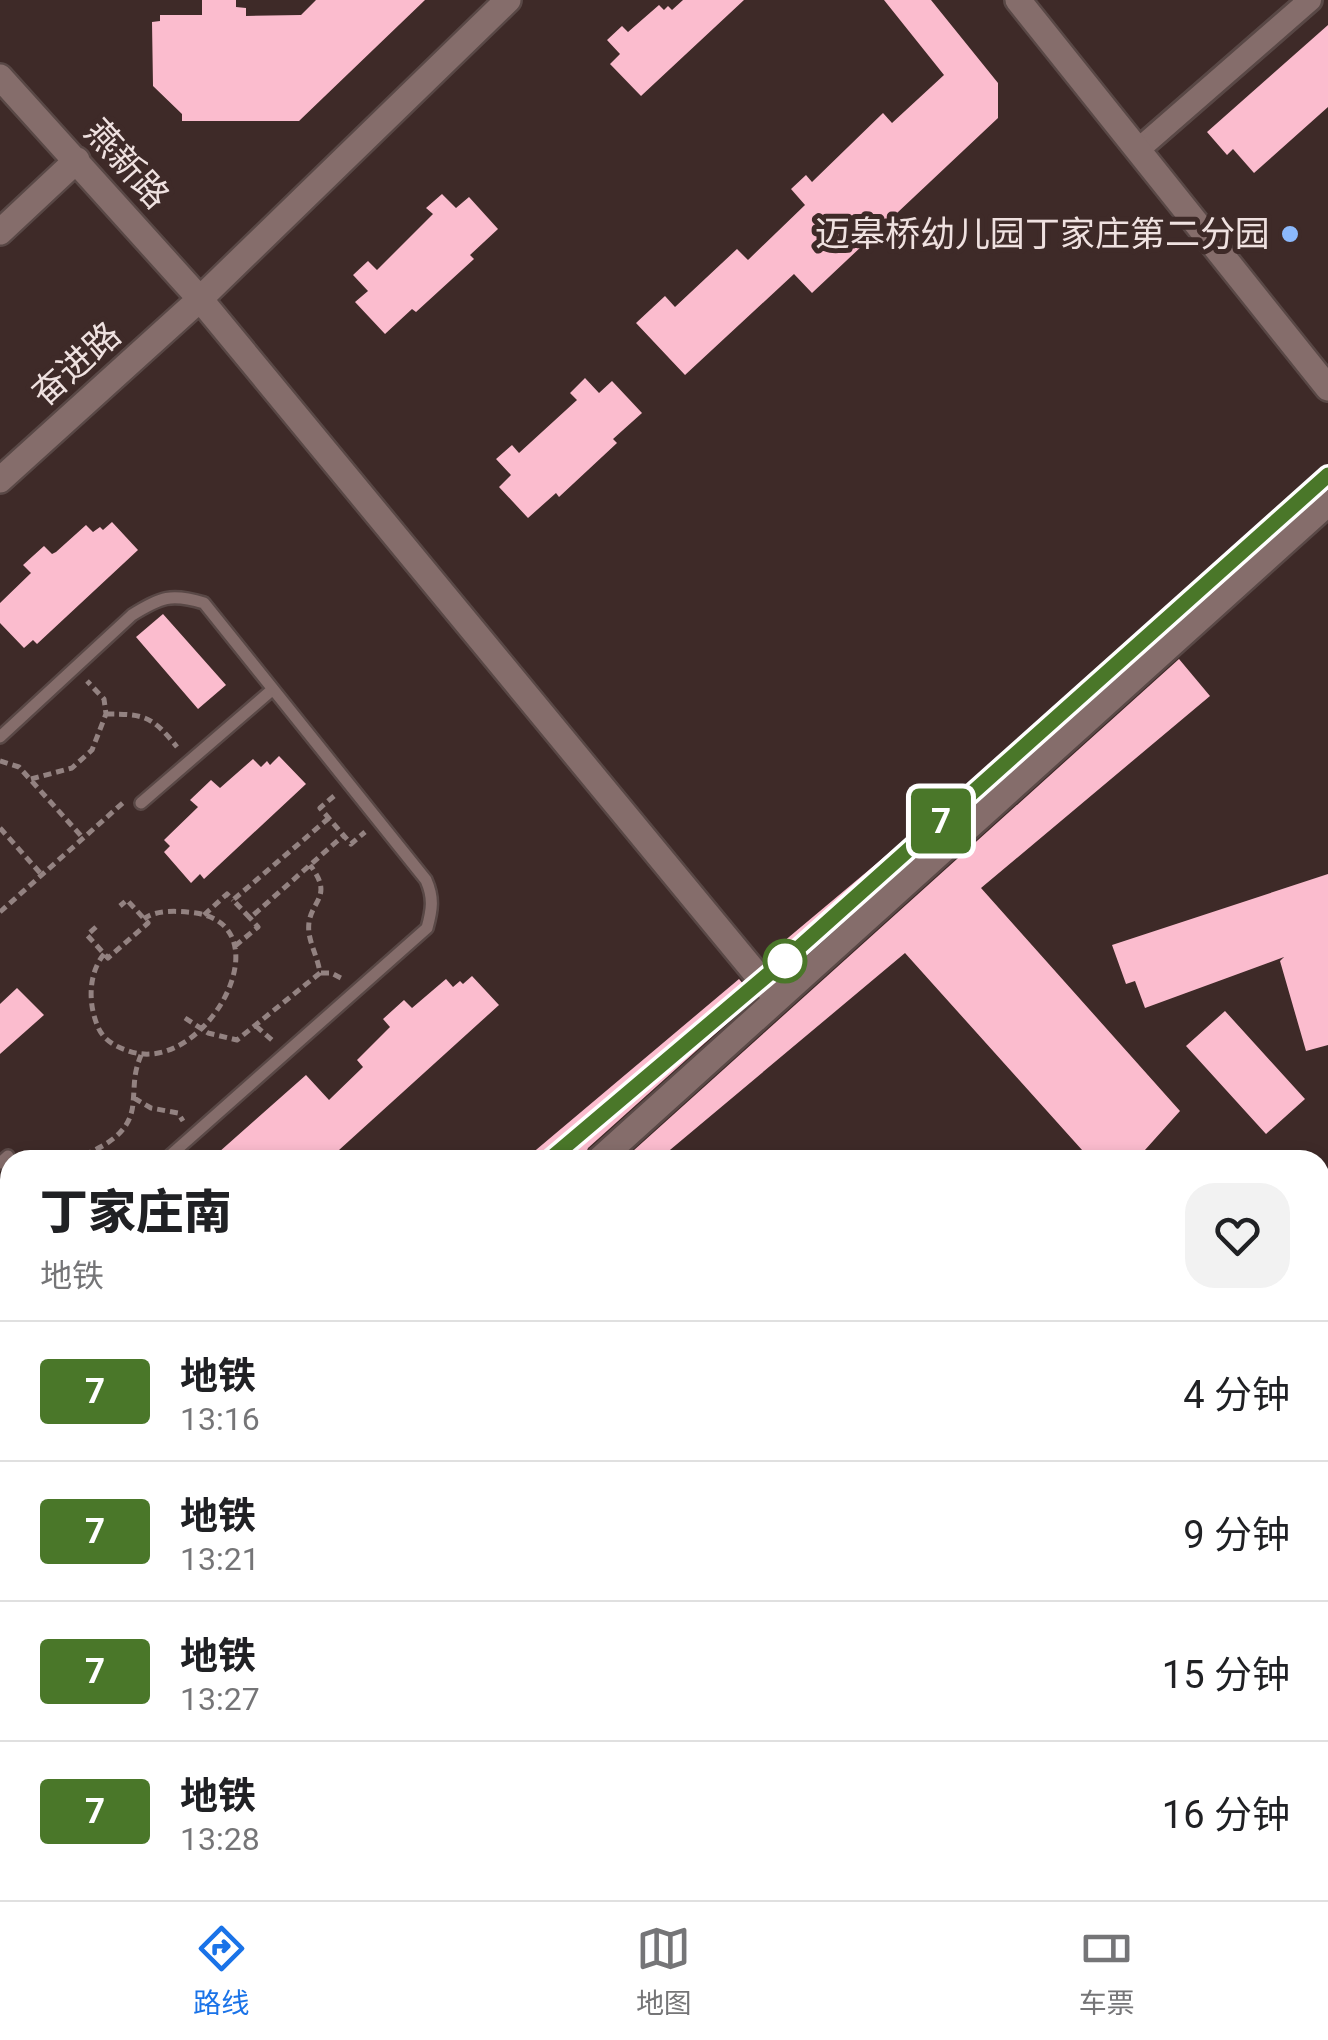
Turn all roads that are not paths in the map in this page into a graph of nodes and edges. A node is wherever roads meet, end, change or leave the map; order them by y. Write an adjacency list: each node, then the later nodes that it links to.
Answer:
1 (508, 0): 8 (street, 奋进路)
2 (1018, 0): 5 (street)
3 (1310, 0): 5 (street)
4 (0, 77): 6 (street, 燕新路)
5 (1138, 150): 9 (street)
6 (77, 160): 7 (street); 8 (street, 燕新路)
7 (0, 232)
8 (200, 299): 10 (street, 奋进路); 15 (street, 燕新路)
9 (1328, 388)
10 (0, 480)
11 (1328, 503): 15 (street)
12 (273, 689): 13 (lane); 14 (lane); 16 (lane)
13 (0, 736)
14 (141, 804)
15 (776, 998): 17 (street)
16 (176, 1150)
17 (610, 1150)

